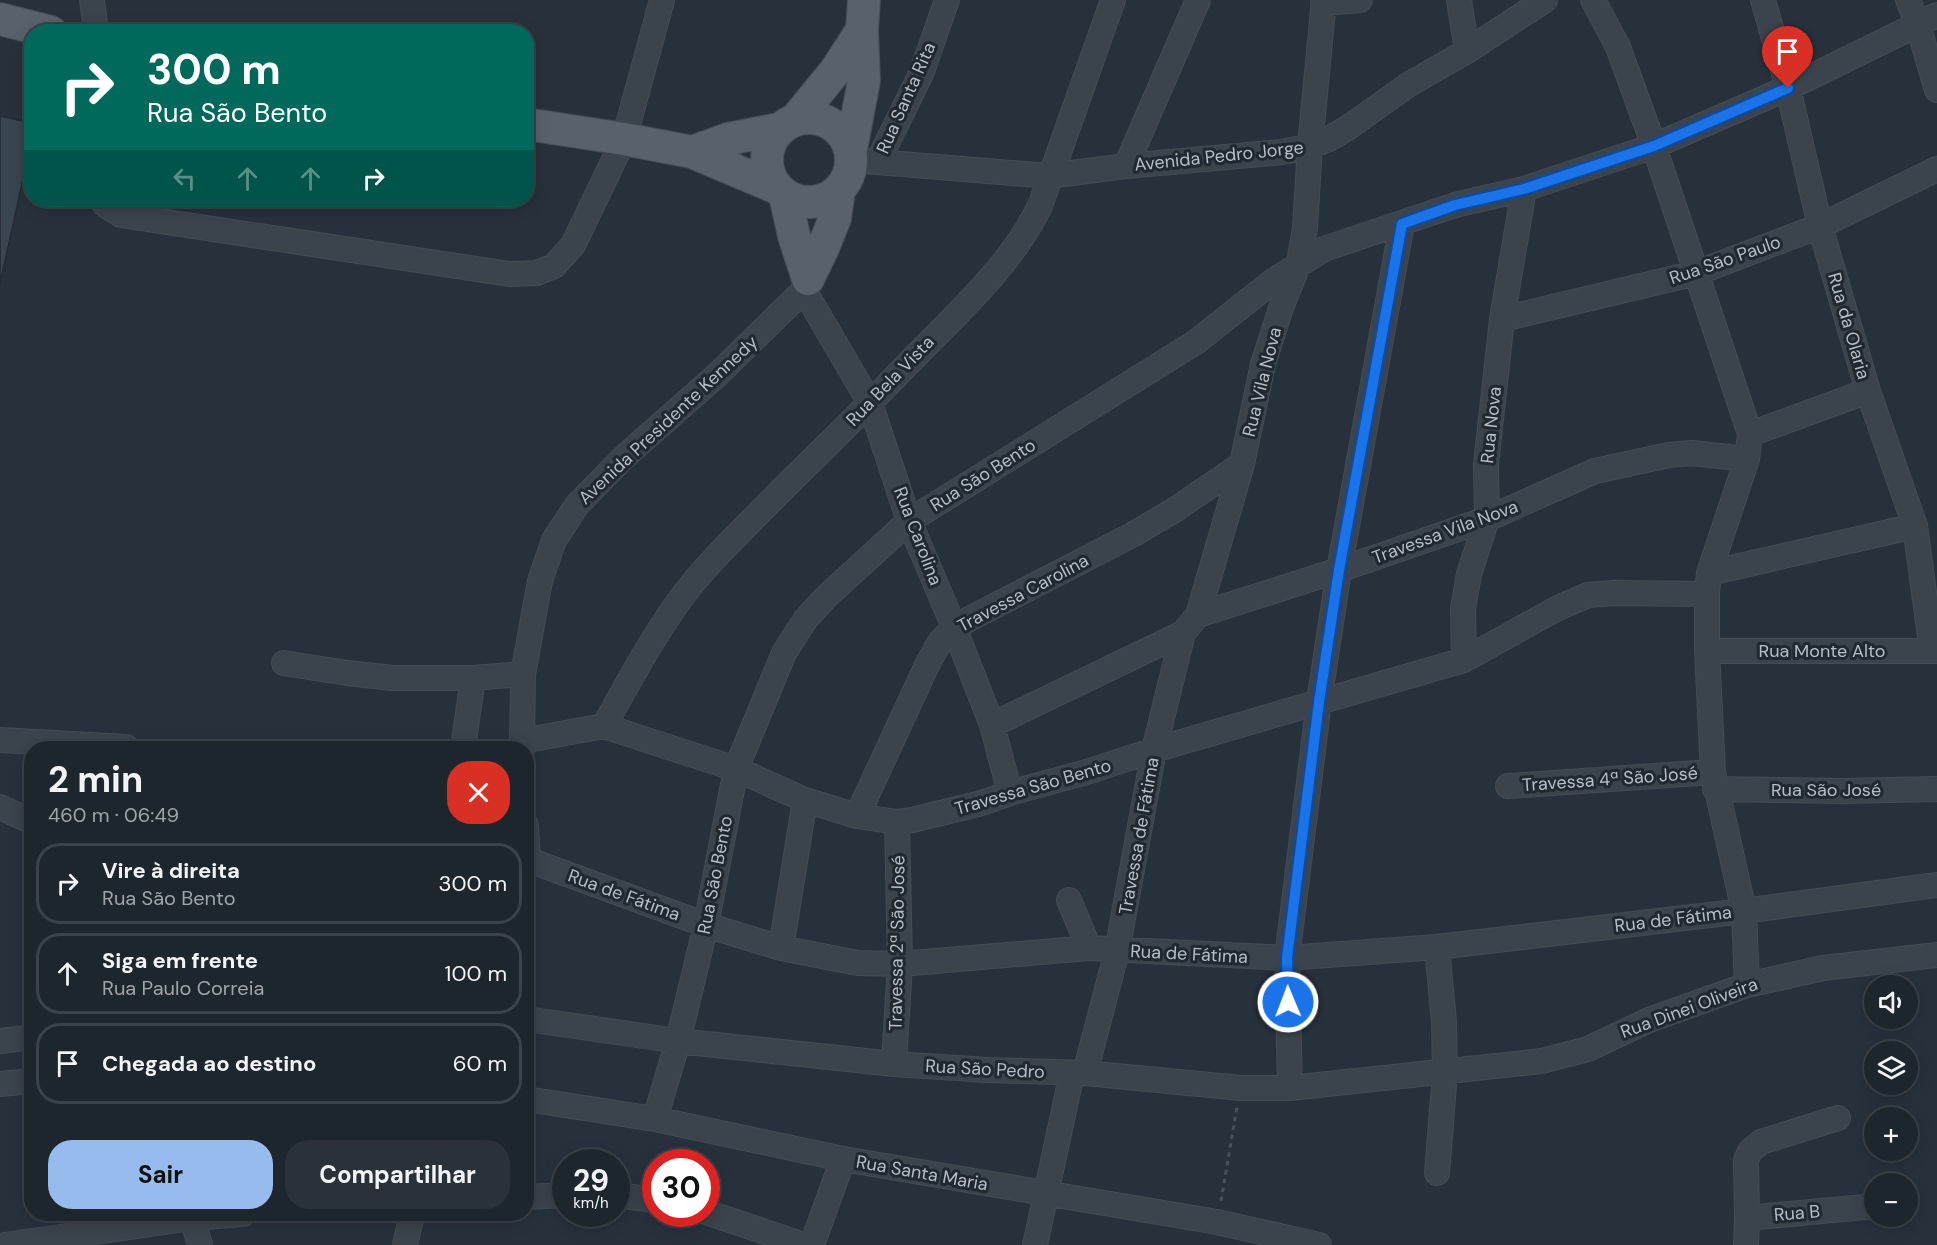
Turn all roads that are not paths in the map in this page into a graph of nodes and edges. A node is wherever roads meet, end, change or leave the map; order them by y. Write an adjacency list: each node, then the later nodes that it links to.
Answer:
1 (93, 0): 16 (street)
2 (662, 0): 23 (street)
3 (947, 0): 27 (street, Rua Santa Rita)
4 (1113, 0): 30 (street, Rua Bela Vista)
5 (1198, 0): 28 (street)
6 (1360, 0): 12 (street)
7 (1459, 0): 18 (street)
8 (1545, 0): 18 (street, Avenida Pedro Jorge)
9 (1593, 0): 25 (street)
10 (1763, 0): 19 (street, Rua da Olaria)
11 (1908, 0): 15 (street)
12 (1323, 1): 24 (street)
13 (863, 15): 21 (main road); 27 (main road, Avenida Presidente Kennedy)
14 (0, 19): 17 (main road)
15 (1927, 20): 19 (street, Rua São Bento); 20 (street)
16 (95, 24)
17 (24, 25)
18 (1467, 51): 24 (street, Avenida Pedro Jorge)
19 (1788, 88): 25 (street, Rua São Bento); 36 (street, Rua da Olaria)
20 (1937, 90)
21 (788, 124): 26 (main road); 27 (main road); 33 (main road)
22 (534, 125): 23 (main road)
23 (624, 139): 26 (main road); 34 (street)
24 (1310, 146): 28 (street, Avenida Pedro Jorge); 37 (street, Rua Vila Nova)
25 (1654, 146): 31 (street, Rua São Bento); 38 (street)
26 (692, 152): 33 (main road)
27 (860, 157): 30 (street, Avenida Pedro Jorge); 32 (main road, Avenida Presidente Kennedy)
28 (1126, 166): 30 (street, Avenida Pedro Jorge)
29 (1937, 169): 36 (street, Rua São Paulo)
30 (1049, 176): 42 (street, Rua Bela Vista)
31 (1524, 189): 35 (street, Rua São Bento); 40 (street, Rua Nova)
32 (839, 190): 33 (main road); 39 (main road, Avenida Presidente Kennedy)
33 (781, 191): 39 (main road)
34 (108, 207)
35 (1402, 224): 37 (street, Rua São Bento); 49 (street)
36 (1820, 226): 38 (street, Rua São Paulo); 41 (street, Rua da Olaria)
37 (1299, 263): 45 (street, Rua Vila Nova); 47 (street, Rua São Bento)
38 (1696, 273): 40 (street, Rua São Paulo); 43 (street)
39 (806, 285): 42 (street, Rua Carolina); 57 (street, Avenida Presidente Kennedy)
40 (1502, 319): 46 (street, Rua Nova)
41 (1868, 391): 43 (street); 48 (street, Rua da Olaria)
42 (870, 403): 47 (street, Rua Carolina); 61 (street, Rua Bela Vista)
43 (1750, 434): 44 (street)
44 (1747, 459): 46 (street, Travessa Vila Nova); 50 (street)
45 (1242, 464): 51 (street, Rua Vila Nova); 52 (street, Travessa Carolina)
46 (1487, 519): 49 (street, Travessa Vila Nova); 55 (street, Rua Nova)
47 (909, 521): 52 (street, Rua Carolina); 68 (street, Rua São Bento)
48 (1915, 526): 50 (street, Travessa São Bento); 54 (street, Rua da Olaria)
49 (1339, 570): 51 (street, Travessa Vila Nova); 59 (street)
50 (1708, 583): 53 (street); 55 (street, Travessa São Bento)
51 (1190, 624): 60 (street, Travessa Vila Nova); 67 (street, Travessa de Fátima)
52 (954, 627): 60 (street, Rua Carolina); 75 (street, Travessa Carolina)
53 (1707, 651): 54 (street, Rua Monte Alto); 69 (street)
54 (1934, 651)
55 (1464, 660): 59 (street, Travessa São Bento)
56 (285, 663): 58 (street)
57 (523, 674): 58 (street); 65 (street, Avenida Presidente Kennedy)
58 (473, 678): 64 (street)
59 (1319, 702): 67 (street, Travessa São Bento); 88 (street)
60 (992, 725): 72 (street, Rua Carolina)
61 (604, 726): 66 (street); 68 (street, Travessa São Bento)
62 (0, 740): 63 (street)
63 (24, 741)
64 (464, 741)
65 (522, 741)
66 (534, 742)
67 (1154, 750): 72 (street, Travessa São Bento); 86 (street, Travessa de Fátima)
68 (736, 769): 73 (street, Travessa São Bento); 82 (street, Rua São Bento)
69 (1714, 781): 70 (street, Travessa 4ª São José); 71 (street, Rua São José); 81 (street)
70 (1508, 786)
71 (1937, 789)
72 (1010, 793): 77 (street, Travessa São Bento)
73 (805, 800): 75 (street, Travessa São Bento); 84 (street)
74 (0, 807): 76 (street)
75 (857, 816): 77 (street, Travessa São Bento)
76 (24, 818)
77 (897, 822): 89 (street, Travessa 2ª São José)
78 (534, 864): 82 (street, Rua de Fátima)
79 (1937, 885): 81 (street, Rua de Fátima)
80 (1069, 900): 85 (street)
81 (1744, 911): 83 (street, Rua de Fátima); 90 (street)
82 (706, 925): 84 (street, Rua de Fátima); 94 (street, Rua São Bento)
83 (1437, 947): 88 (street, Rua de Fátima); 97 (street)
84 (781, 948): 89 (street, Rua de Fátima)
85 (1089, 948): 86 (street, Rua de Fátima); 89 (street, Rua de Fátima)
86 (1118, 951): 88 (street, Rua de Fátima); 96 (street, Travessa de Fátima)
87 (1937, 955): 90 (street, Rua Dinei Oliveira)
88 (1287, 958): 100 (street)
89 (900, 964): 95 (street, Travessa 2ª São José)
90 (1748, 985): 97 (street, Rua Dinei Oliveira)
91 (534, 1020): 94 (street, Rua São Pedro)
92 (24, 1038): 93 (street)
93 (0, 1041)
94 (678, 1041): 95 (street, Rua São Pedro); 103 (street, Rua São Bento)
95 (894, 1064): 96 (street, Rua São Pedro)
96 (1078, 1073): 100 (street, Rua São Pedro); 106 (street, Travessa de Fátima)
97 (1445, 1073): 100 (street, Rua São Pedro); 105 (street)
98 (24, 1082): 99 (street)
99 (0, 1084)
100 (1290, 1088)
101 (534, 1100): 103 (street, Rua Santa Maria)
102 (1838, 1118): 111 (street)
103 (655, 1119): 104 (street, Rua Santa Maria)
104 (843, 1159): 106 (street, Rua Santa Maria); 120 (street)
105 (1437, 1173)
106 (1046, 1194): 121 (street, Travessa de Fátima); 122 (street, Rua Santa Maria)
107 (552, 1196): 108 (street)
108 (534, 1197)
109 (1864, 1207): 111 (street, Rua B)
110 (720, 1217): 119 (street)
111 (1747, 1218): 123 (street)
112 (175, 1221): 115 (street)
113 (193, 1221): 117 (street)
114 (410, 1221): 118 (street)
115 (65, 1241): 116 (street)
116 (5, 1245)
117 (200, 1245)
118 (405, 1245)
119 (804, 1245)
120 (812, 1245)
121 (1035, 1245)
122 (1319, 1245)
123 (1746, 1245)

